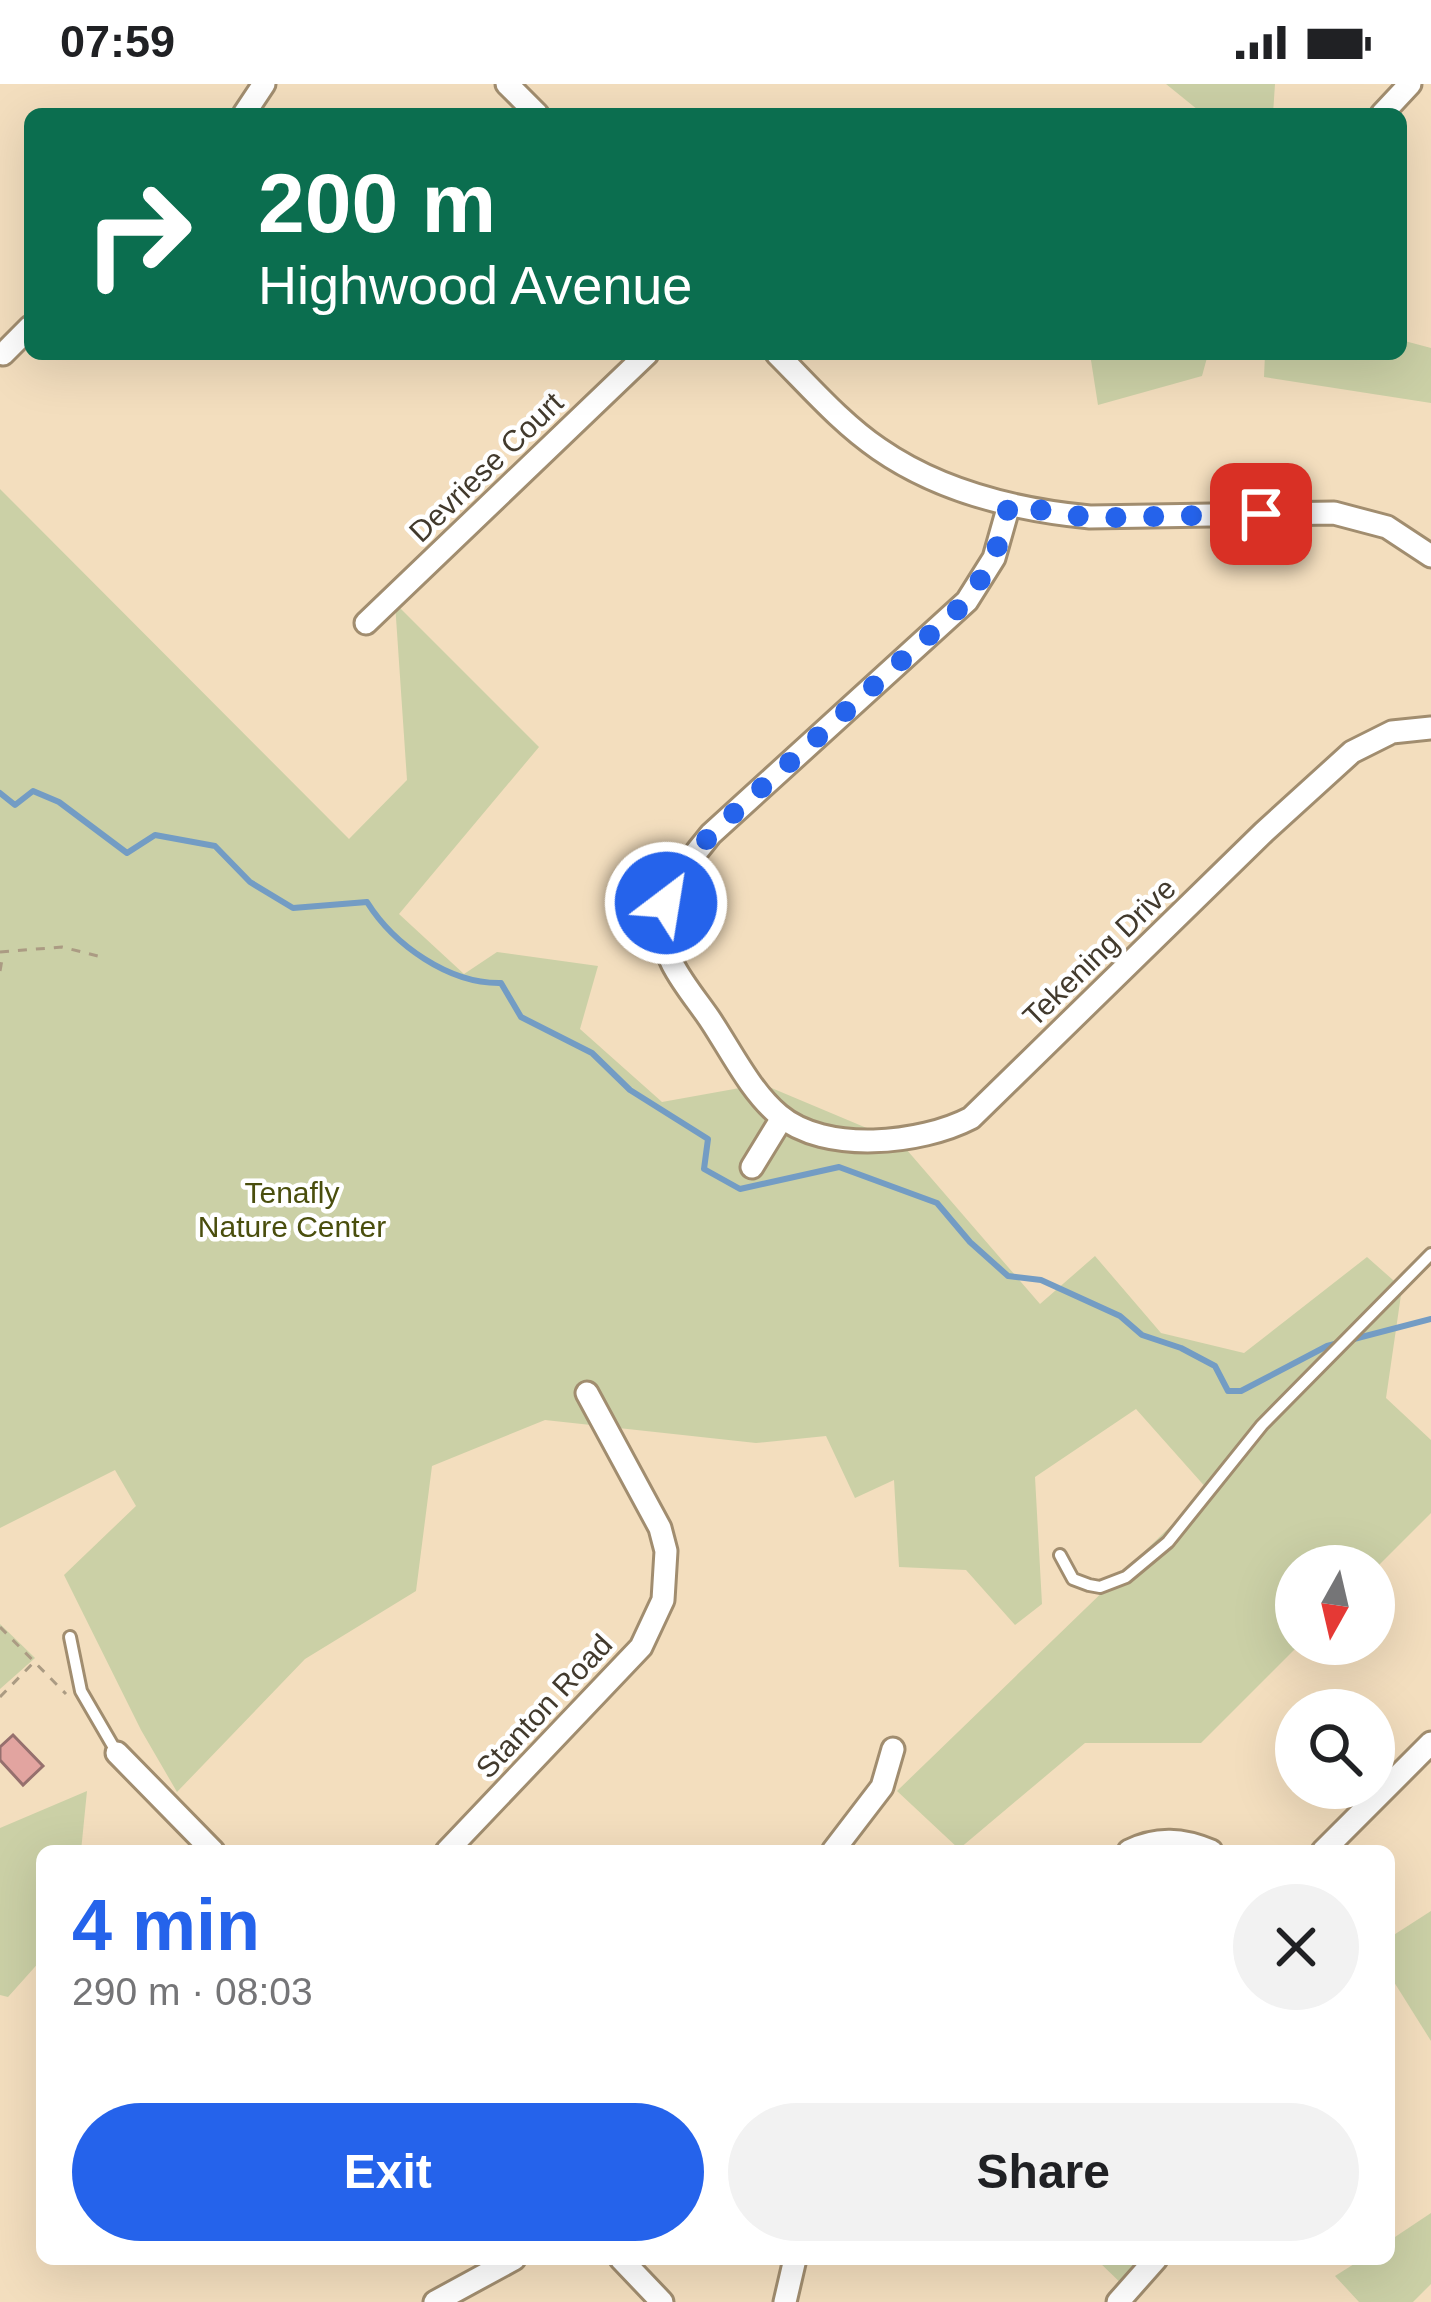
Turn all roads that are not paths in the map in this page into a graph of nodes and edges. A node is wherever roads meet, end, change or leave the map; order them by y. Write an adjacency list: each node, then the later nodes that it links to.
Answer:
1 (507, 84): 3 (street)
2 (1410, 84): 4 (street)
3 (531, 108)
4 (1388, 108)
5 (641, 360): 9 (street, Devriese Court)
6 (783, 360): 7 (street)
7 (1009, 505): 8 (street); 11 (street)
8 (1431, 556)
9 (366, 623)
10 (1431, 728): 11 (street, Tekening Drive)
11 (782, 1118): 12 (street)
12 (752, 1167)
13 (1431, 1255): 15 (lane)
14 (586, 1394): 21 (street, Stanton Road)
15 (1060, 1556)
16 (70, 1637): 19 (lane)
17 (1431, 1743): 25 (street)
18 (893, 1749): 22 (street)
19 (118, 1753): 20 (street)
20 (207, 1845)
21 (453, 1845)
22 (838, 1845)
23 (1145, 1845): 24 (street)
24 (1191, 1845)
25 (1329, 1845)
26 (503, 2265): 30 (street)
27 (627, 2265): 31 (street)
28 (794, 2265): 32 (street)
29 (1151, 2265): 33 (street)
30 (435, 2302)
31 (662, 2302)
32 (785, 2302)
33 (1118, 2302)

